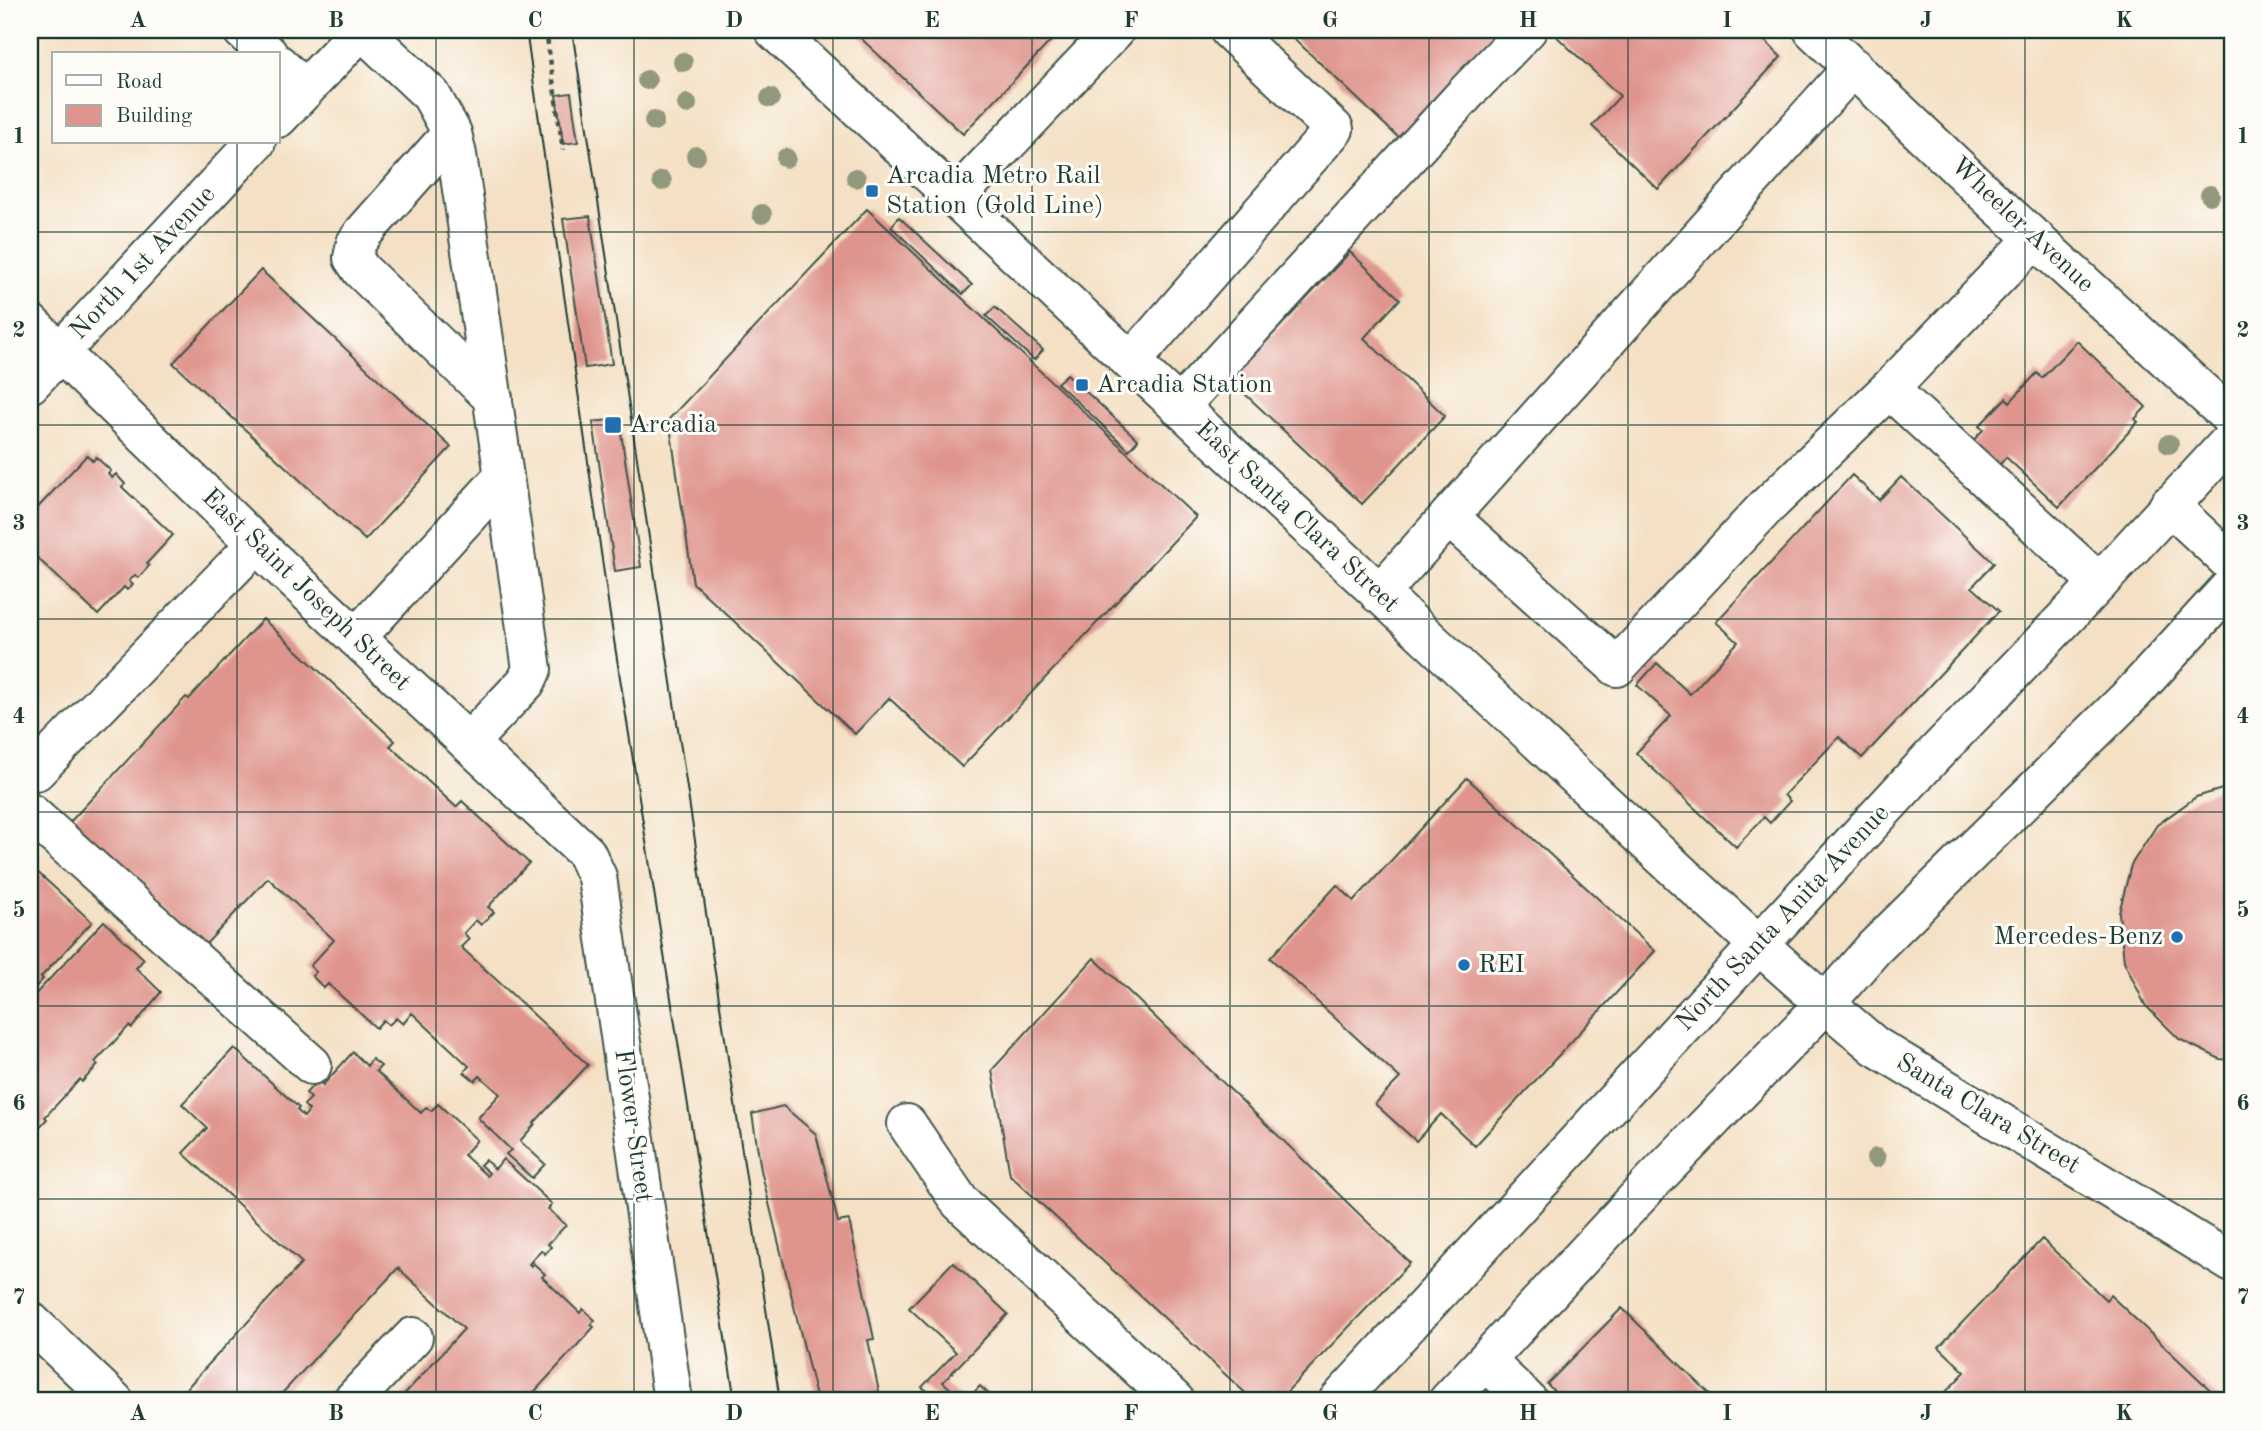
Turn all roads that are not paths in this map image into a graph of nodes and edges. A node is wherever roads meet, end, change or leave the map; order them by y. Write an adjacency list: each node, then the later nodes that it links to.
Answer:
1 (242, 30): 8 (street)
2 (362, 30): 11 (street); 13 (street)
3 (774, 30): 15 (street, East Santa Clara Street)
4 (1115, 30): 15 (street)
5 (1229, 30): 19 (street)
6 (1527, 30): 23 (street)
7 (1813, 30): 10 (street, Wheeler Avenue)
8 (266, 52)
9 (280, 66): 11 (street)
10 (1853, 67): 16 (street, Wheeler Avenue); 28 (street)
11 (306, 90): 12 (street)
12 (280, 116)
13 (452, 133): 22 (street); 22 (street)
14 (254, 144): 18 (street, North 1st Avenue)
15 (955, 198): 19 (street, East Santa Clara Street)
16 (2035, 238): 21 (street); 24 (street, Wheeler Avenue)
17 (30, 323): 18 (street, East Saint Joseph Street)
18 (61, 351): 20 (street, North 1st Avenue); 29 (street, East Saint Joseph Street)
19 (1130, 362): 23 (street, East Santa Clara Street)
20 (30, 384)
21 (1889, 389): 28 (street); 31 (street)
22 (493, 398): 26 (street)
23 (1179, 407): 33 (street, East Santa Clara Street)
24 (2232, 419)
25 (2232, 439): 27 (street, North Santa Anita Avenue)
26 (504, 476): 34 (street); 35 (street)
27 (2169, 505): 30 (street); 31 (street, North Santa Anita Avenue)
28 (1449, 517): 33 (street)
29 (256, 544): 34 (street, East Saint Joseph Street); 36 (street)
30 (2232, 564)
31 (2099, 583): 39 (street, North Santa Anita Avenue)
32 (2232, 585): 40 (street)
33 (1379, 594): 39 (street, East Santa Clara Street)
34 (356, 638): 35 (street, East Saint Joseph Street)
35 (468, 743): 38 (street, East Saint Joseph Street)
36 (30, 765)
37 (30, 813): 41 (street)
38 (586, 853): 49 (street, Flower Street)
39 (1758, 945): 40 (street, Santa Clara Street); 51 (street, North Santa Anita Avenue)
40 (1825, 1004): 43 (street, Santa Clara Street); 46 (street)
41 (312, 1065)
42 (907, 1125): 50 (street)
43 (2232, 1263)
44 (30, 1321): 47 (street)
45 (413, 1337): 48 (street)
46 (1486, 1361): 52 (street); 53 (street)
47 (114, 1401)
48 (352, 1401)
49 (673, 1401)
50 (1175, 1401)
51 (1339, 1401)
52 (1448, 1401)
53 (1528, 1401)

